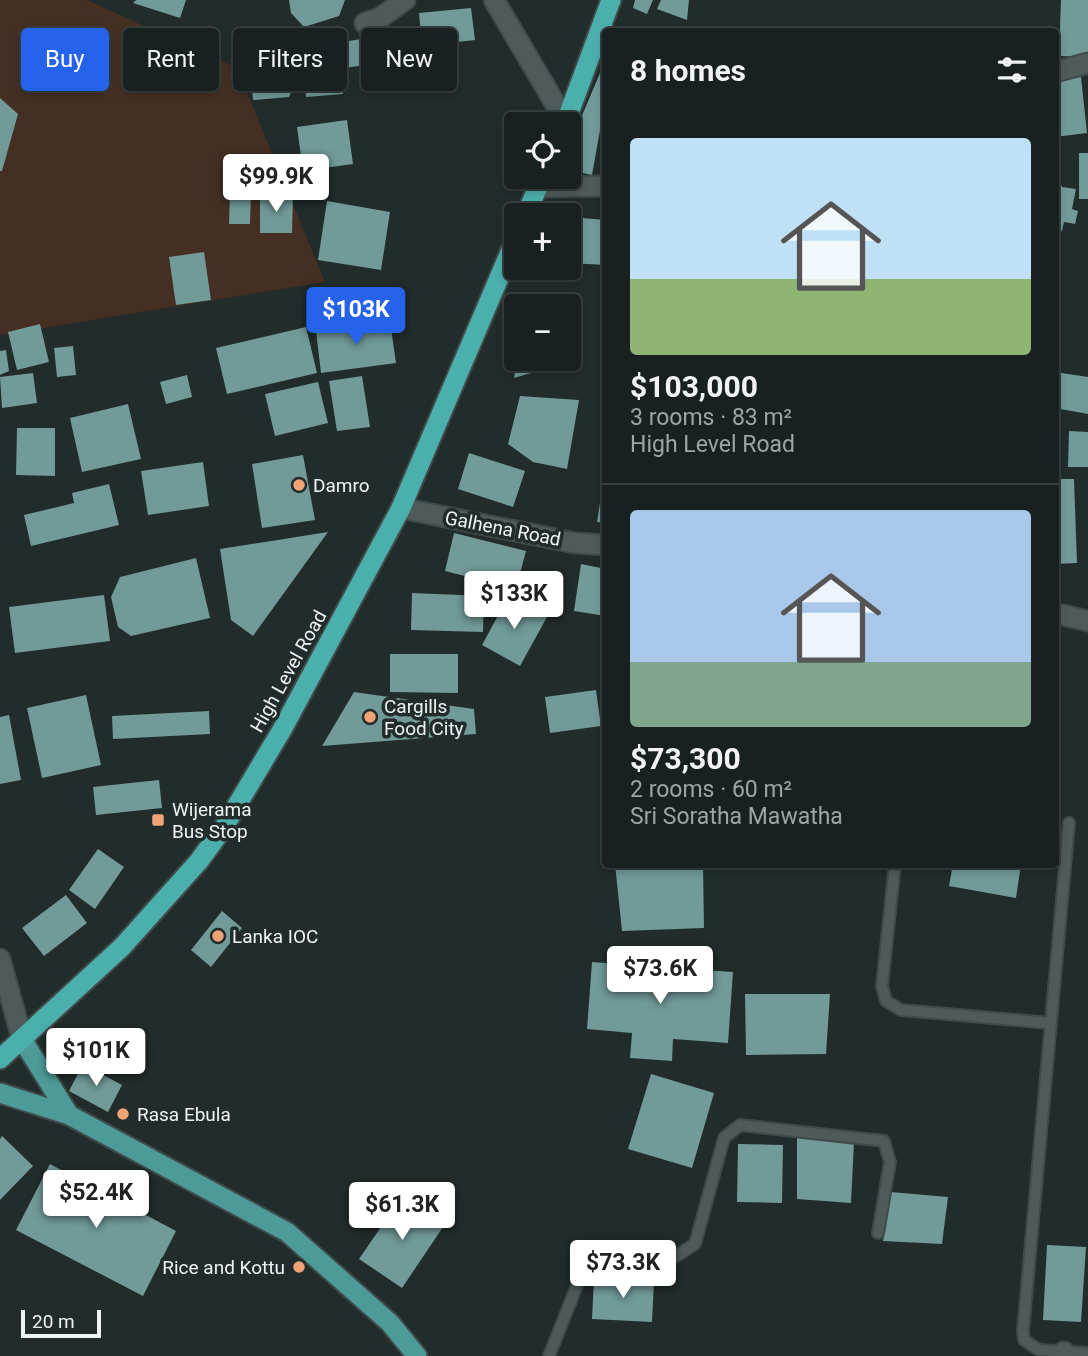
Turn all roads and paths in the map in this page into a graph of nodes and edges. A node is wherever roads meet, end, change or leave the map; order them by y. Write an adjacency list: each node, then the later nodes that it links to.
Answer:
1 (405, 0): 4 (street)
2 (494, 0): 7 (street)
3 (611, 0): 8 (highway)
4 (365, 23)
5 (1088, 63): 6 (street)
6 (1059, 71)
7 (560, 112)
8 (570, 112)
9 (581, 184): 10 (street)
10 (602, 186)
11 (504, 266): 12 (highway, High Level Road)
12 (401, 508): 13 (street, Galhena Road); 20 (highway, High Level Road)
13 (602, 545)
14 (1059, 613): 15 (street)
15 (1088, 621)
16 (1069, 823): 19 (lane)
17 (895, 868): 19 (lane)
18 (0, 958): 20 (street)
19 (1050, 1023): 26 (lane)
20 (22, 1039): 21 (highway, High Level Road); 23 (main road)
21 (0, 1059)
22 (0, 1093): 23 (main road)
23 (69, 1115): 27 (main road)
24 (878, 1233): 28 (lane)
25 (1088, 1353): 26 (lane)
26 (1064, 1354)
27 (417, 1356)
28 (549, 1356)

